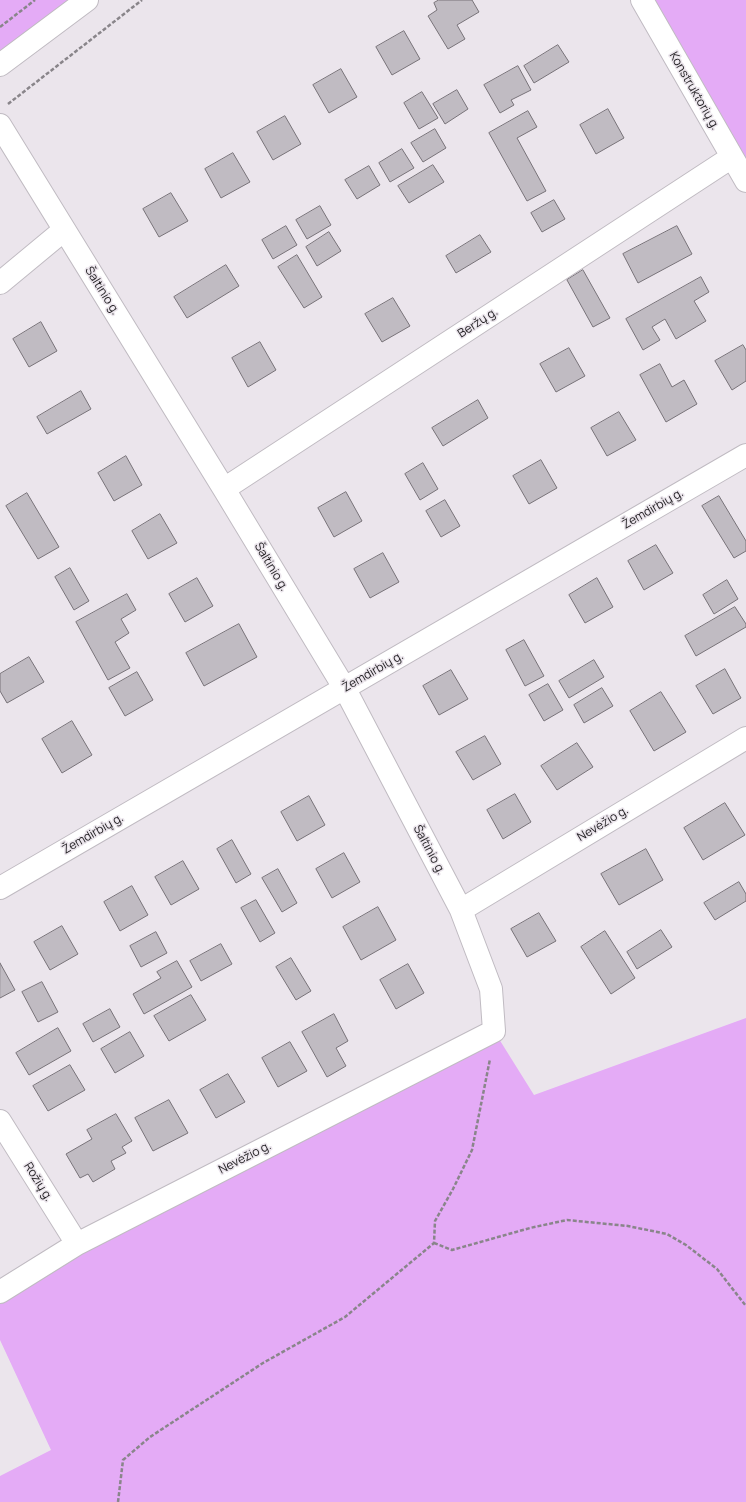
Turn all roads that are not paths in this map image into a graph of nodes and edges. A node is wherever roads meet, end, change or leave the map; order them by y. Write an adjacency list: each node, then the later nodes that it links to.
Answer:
1 (87, 0): 3 (street)
2 (642, 0): 5 (street, Konstruktorių g.)
3 (0, 65)
4 (0, 125): 7 (street, Šaltinio g.)
5 (732, 157): 6 (street, Konstruktorių g.); 10 (street, Beržų g.)
6 (746, 181)
7 (64, 230): 8 (street); 10 (street, Šaltinio g.)
8 (0, 283)
9 (746, 455): 11 (street, Žemdirbių g.)
10 (224, 489): 11 (street, Šaltinio g.)
11 (345, 689): 13 (street, Žemdirbių g.); 14 (street, Šaltinio g.)
12 (746, 738): 14 (street, Nevėžio g.)
13 (0, 888)
14 (461, 910): 15 (street, Šaltinio g.)
15 (494, 1031): 17 (street, Nevėžio g.)
16 (0, 1121): 17 (street, Rožių g.)
17 (76, 1244): 18 (street, Nevėžio g.)
18 (0, 1292)

